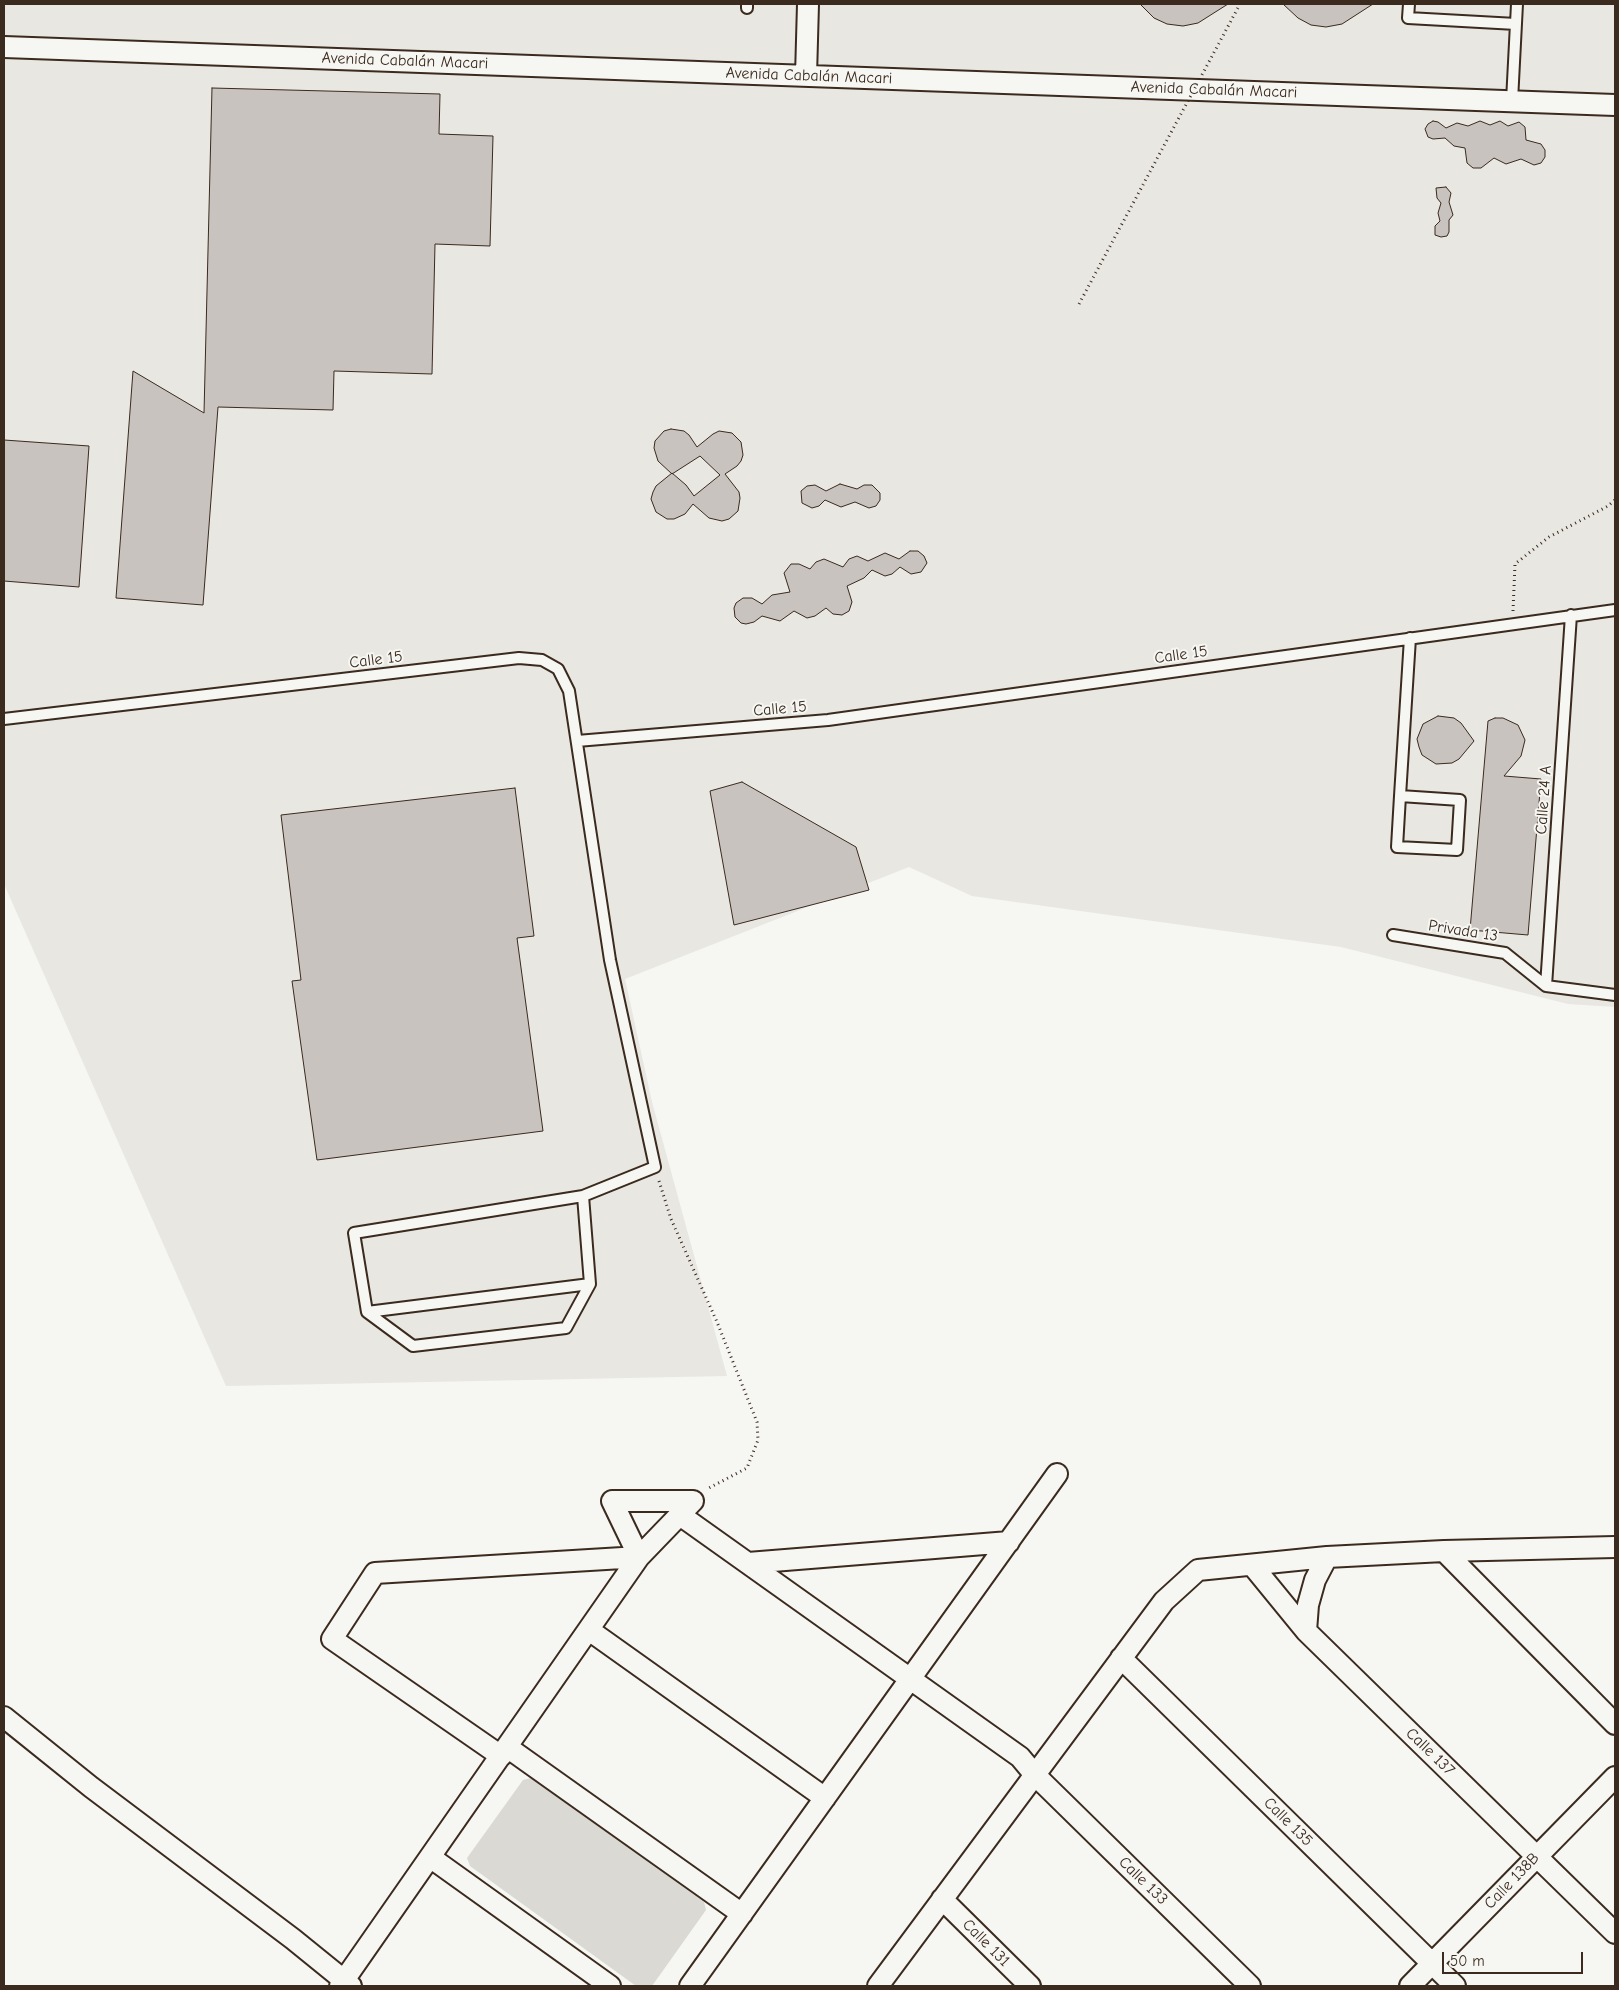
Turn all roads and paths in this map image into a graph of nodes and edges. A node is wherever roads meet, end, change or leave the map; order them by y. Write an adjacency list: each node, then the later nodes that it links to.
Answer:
1 (808, 4): 7 (street)
2 (1240, 4): 10 (path, bridge)
3 (1408, 4): 5 (lane)
4 (1517, 4): 5 (lane)
5 (1516, 24): 8 (lane)
6 (4, 46): 7 (street, Avenida Cabalán Macari)
7 (806, 76): 8 (street, Avenida Cabalán Macari)
8 (1512, 101): 9 (street, Avenida Cabalán Macari)
9 (1615, 105)
10 (1079, 304)
11 (1615, 500): 14 (path)
12 (1615, 610): 13 (lane, Calle 15)
13 (1571, 615): 14 (lane, Calle 15); 20 (lane, Calle 24 A)
14 (1512, 624): 15 (lane, Calle 15)
15 (1410, 638): 17 (lane, Calle 15); 18 (lane)
16 (4, 719): 17 (lane, Calle 15)
17 (577, 741): 22 (lane)
18 (1400, 796): 18 (lane)
19 (1393, 935): 20 (lane, Privada 13)
20 (1546, 986): 21 (lane)
21 (1615, 995)
22 (655, 1167): 23 (lane); 27 (path)
23 (583, 1196): 24 (lane); 25 (lane)
24 (590, 1284): 25 (lane); 25 (lane)
25 (367, 1312)
26 (1057, 1474): 28 (street)
27 (687, 1508): 31 (street); 31 (street); 33 (street, Calle 133)
28 (1008, 1542): 33 (street); 38 (street)
29 (1615, 1547): 30 (street)
30 (1444, 1551): 32 (street); 40 (street)
31 (639, 1556): 35 (street); 41 (street)
32 (1328, 1557): 34 (street); 36 (street)
33 (748, 1563): 38 (street, Calle 133)
34 (1252, 1565): 36 (street, Calle 137); 37 (street)
35 (589, 1630): 41 (street); 44 (street)
36 (1306, 1631): 45 (street, Calle 137)
37 (1122, 1658): 42 (street); 50 (street, Calle 135)
38 (910, 1680): 42 (street, Calle 133); 44 (street)
39 (4, 1717): 51 (street)
40 (1615, 1724)
41 (504, 1752): 46 (street); 48 (street)
42 (1035, 1775): 47 (street); 56 (street, Calle 133)
43 (1615, 1777): 45 (street, Calle 138B)
44 (825, 1798): 48 (street)
45 (1538, 1856): 49 (street, Calle 137); 50 (street, Calle 138B)
46 (430, 1857): 51 (street); 52 (street)
47 (942, 1899): 54 (street); 55 (street, Calle 131)
48 (742, 1914): 53 (street)
49 (1615, 1933)
50 (1432, 1963): 57 (street, Calle 138B); 58 (street, Calle 135)
51 (345, 1984)
52 (610, 1986)
53 (690, 1986)
54 (878, 1986)
55 (1030, 1986)
56 (1250, 1986)
57 (1410, 1986)
58 (1455, 1986)

